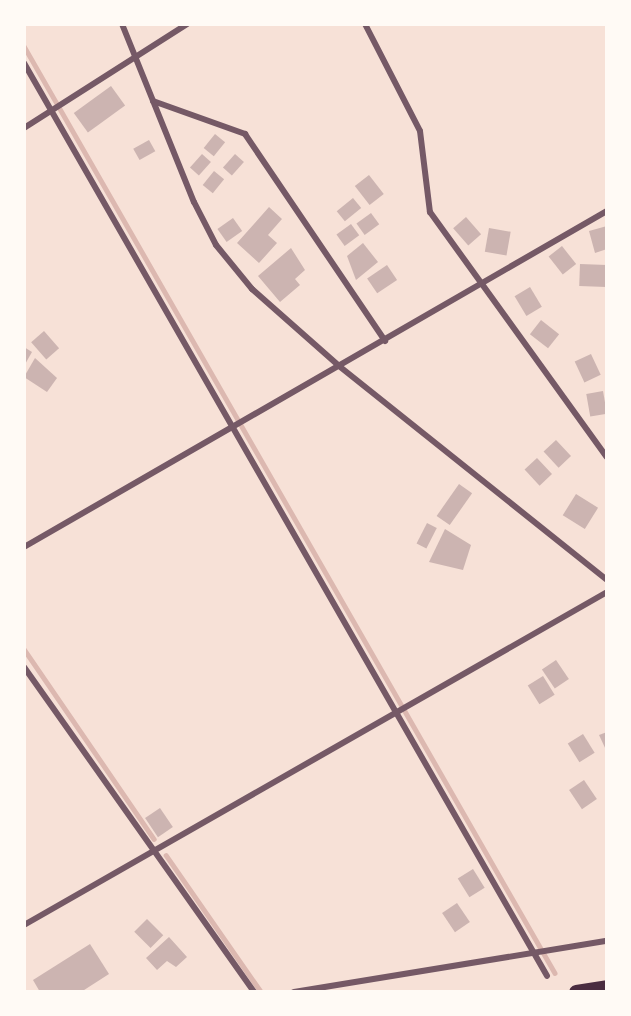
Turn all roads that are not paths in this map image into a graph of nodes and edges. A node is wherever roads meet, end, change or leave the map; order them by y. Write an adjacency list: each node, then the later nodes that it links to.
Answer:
1 (122, 24): 4 (street)
2 (187, 24): 4 (street)
3 (365, 24): 10 (street)
4 (136, 58): 6 (street); 7 (street)
5 (24, 63): 7 (street)
6 (153, 101): 11 (street); 12 (street)
7 (54, 111): 8 (street); 13 (street)
8 (24, 128)
9 (607, 211): 10 (street)
10 (482, 288): 11 (street); 14 (street)
11 (385, 341): 12 (street)
12 (339, 366): 13 (street); 16 (street)
13 (233, 426): 15 (street); 19 (street)
14 (607, 457)
15 (24, 547)
16 (607, 580)
17 (607, 592): 19 (street)
18 (24, 667): 20 (street)
19 (395, 710): 20 (street); 23 (street)
20 (154, 850): 21 (street); 26 (street)
21 (24, 925)
22 (607, 940): 23 (street)
23 (536, 952): 24 (street); 27 (street)
24 (547, 976)
25 (607, 987): 28 (highway)
26 (254, 992)
27 (294, 992)
28 (576, 992)

